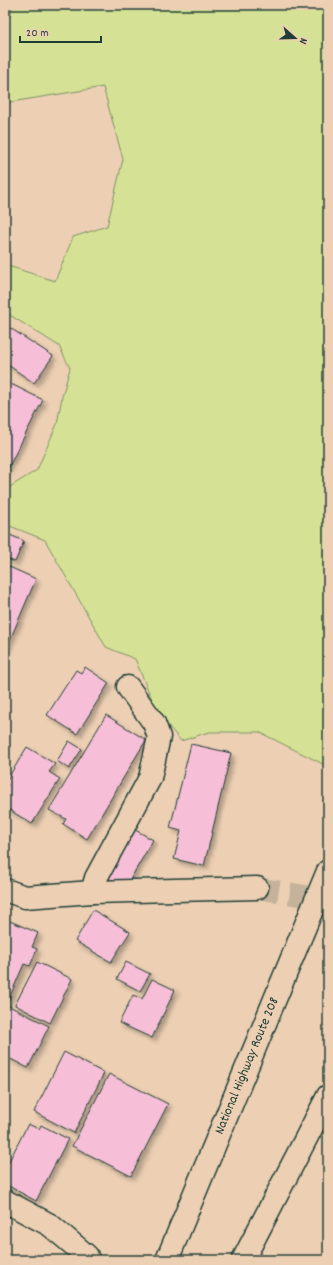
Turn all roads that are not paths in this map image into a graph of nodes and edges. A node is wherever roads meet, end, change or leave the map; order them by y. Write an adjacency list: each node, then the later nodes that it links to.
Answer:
1 (128, 686): 5 (main road)
2 (328, 871): 9 (main road, National Highway Route 208)
3 (256, 888): 5 (main road)
4 (5, 890): 5 (main road)
5 (92, 892)
6 (328, 1096): 10 (main road)
7 (5, 1201): 8 (main road)
8 (85, 1260)
9 (167, 1260)
10 (243, 1260)

